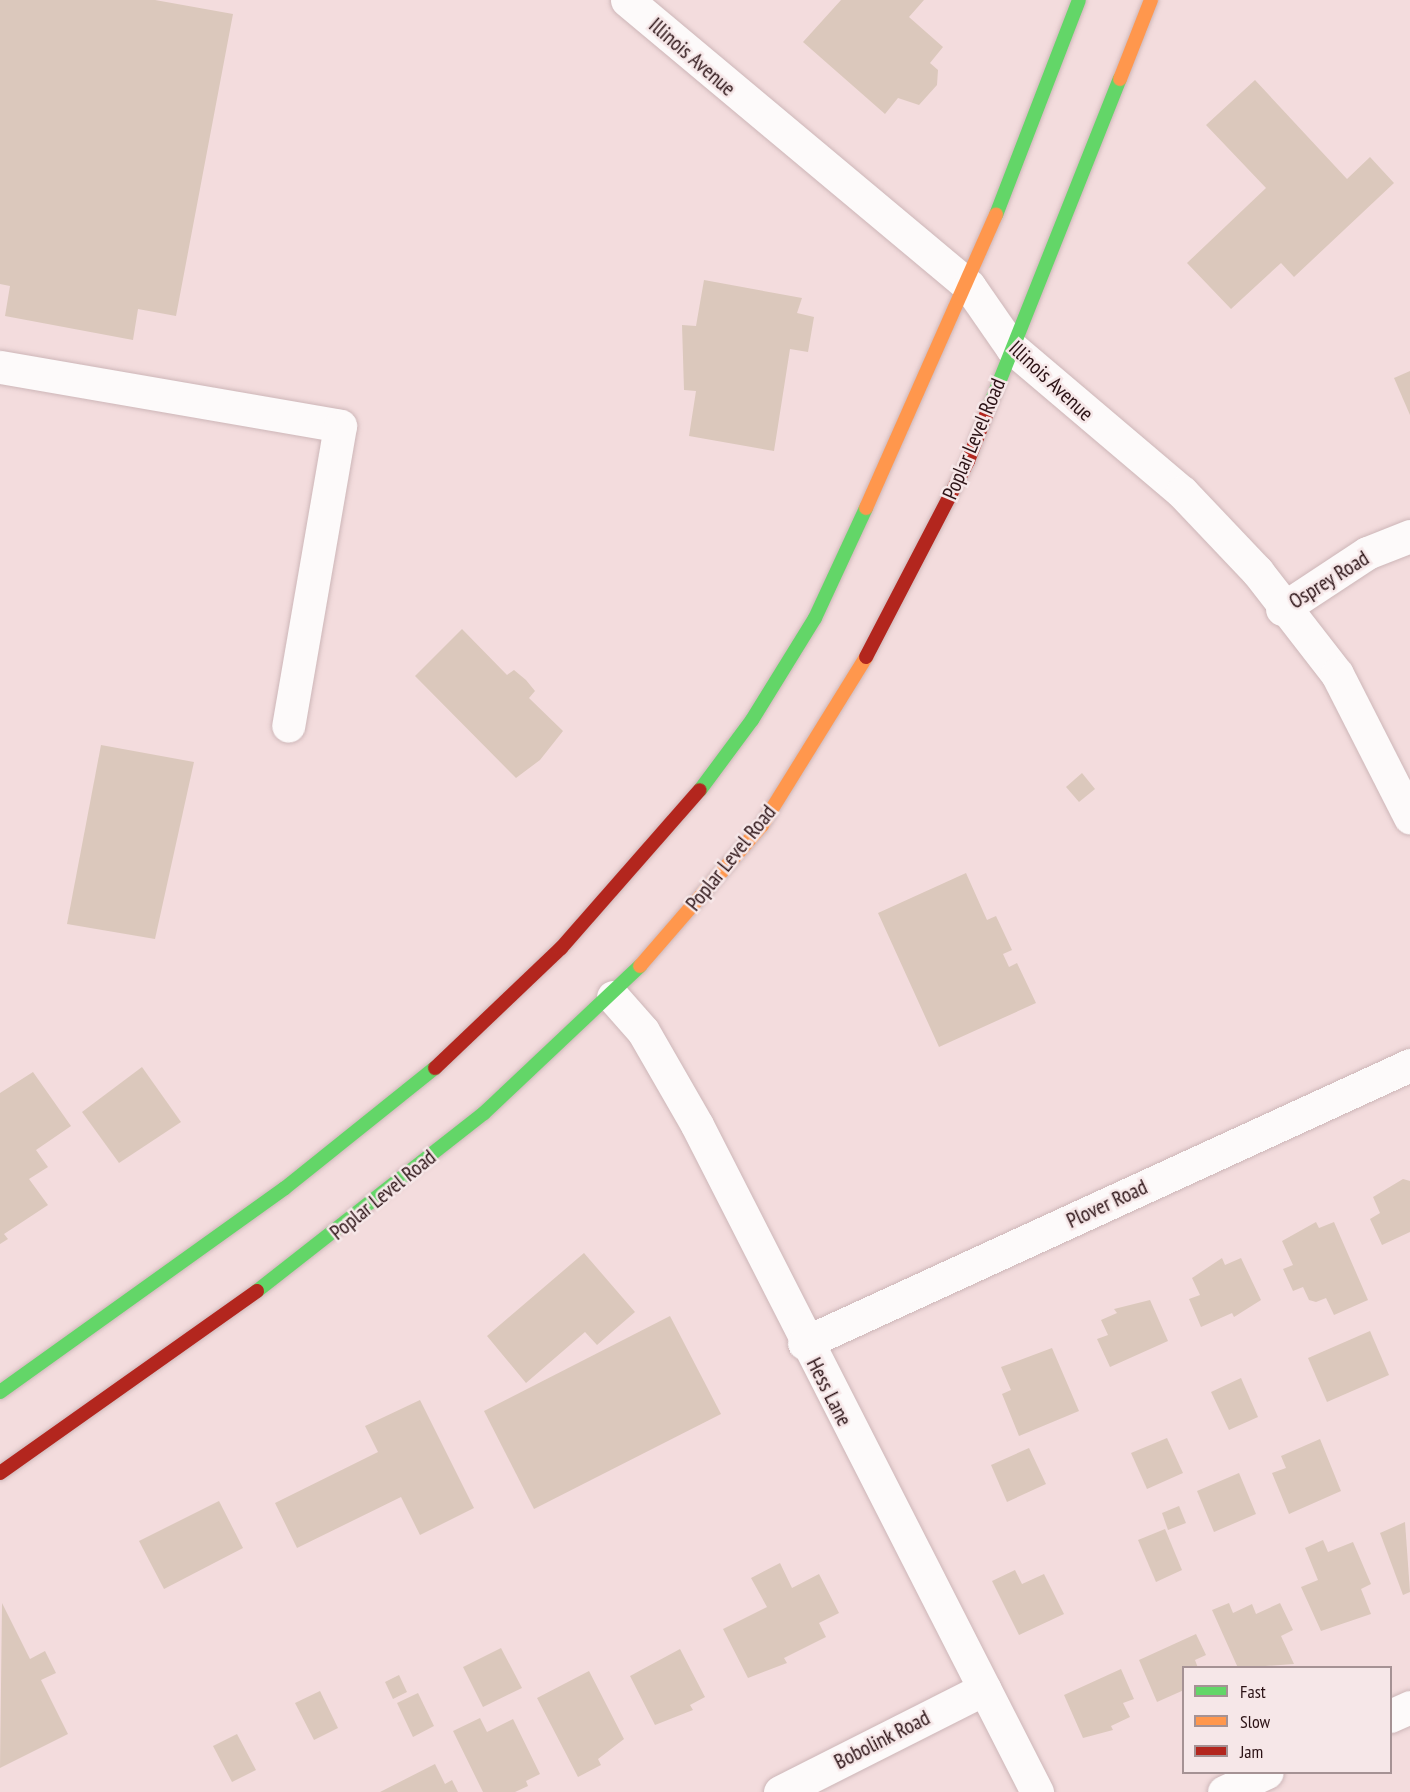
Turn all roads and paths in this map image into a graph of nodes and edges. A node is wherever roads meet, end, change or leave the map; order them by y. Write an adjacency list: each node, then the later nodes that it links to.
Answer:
1 (627, 0): 4 (street, Illinois Avenue)
2 (1079, 0): 4 (main road)
3 (1151, 0): 5 (main road, Poplar Level Road)
4 (969, 286): 5 (street, Illinois Avenue); 14 (main road)
5 (1012, 348): 8 (street, Illinois Avenue); 11 (main road, Poplar Level Road)
6 (0, 367): 9 (street)
7 (1410, 536): 8 (street, Osprey Road)
8 (1282, 609): 10 (street, Illinois Avenue)
9 (288, 726)
10 (1410, 817)
11 (613, 997): 13 (street, Hess Lane); 15 (main road, Poplar Level Road)
12 (1410, 1065): 13 (street, Plover Road)
13 (804, 1343): 16 (street, Hess Lane)
14 (0, 1392)
15 (0, 1473)
16 (984, 1689): 20 (street, Bobolink Road); 21 (street, Hess Lane)
17 (1410, 1707): 18 (street)
18 (1392, 1715)
19 (1265, 1774): 22 (street)
20 (780, 1792)
21 (1037, 1792)
22 (1224, 1792)

